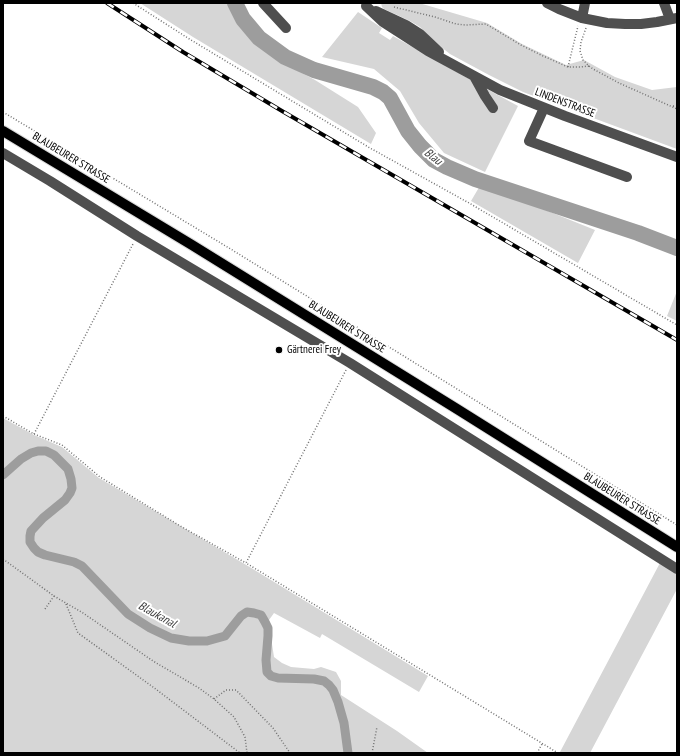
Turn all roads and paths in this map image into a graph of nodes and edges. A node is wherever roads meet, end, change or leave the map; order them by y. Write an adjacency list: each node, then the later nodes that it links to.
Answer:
1 (133, 3): 26 (path)
2 (263, 3): 10 (street)
3 (397, 3): 13 (path)
4 (547, 3): 8 (street)
5 (584, 3): 8 (street)
6 (664, 3): 9 (street)
7 (365, 4): 14 (street, LINDENSTRASSE)
8 (586, 19): 9 (street); 12 (path)
9 (673, 19)
10 (286, 28)
11 (578, 28): 13 (path)
12 (589, 66): 13 (path); 15 (path)
13 (568, 67)
14 (474, 76): 17 (street); 18 (street, LINDENSTRASSE)
15 (671, 106): 16 (path); 19 (path)
16 (677, 106)
17 (493, 108)
18 (544, 108): 23 (street, LINDENSTRASSE); 24 (street)
19 (677, 109)
20 (3, 112): 30 (path)
21 (3, 131): 31 (main road, BLAUBEURER STRASSE)
22 (3, 153): 25 (street)
23 (677, 157)
24 (626, 177)
25 (137, 236): 27 (street); 29 (path)
26 (677, 325)
27 (350, 363): 33 (path); 34 (street)
28 (3, 416): 29 (path)
29 (34, 434): 33 (path)
30 (677, 525)
31 (677, 547)
32 (3, 559): 35 (path)
33 (246, 563): 40 (path)
34 (677, 569)
35 (54, 596): 36 (path); 37 (path)
36 (66, 603): 38 (path); 41 (path)
37 (45, 609)
38 (214, 699): 42 (path); 43 (path)
39 (377, 727): 44 (path)
40 (542, 744): 45 (path); 46 (path)
41 (240, 753)
42 (247, 753)
43 (290, 753)
44 (372, 753)
45 (537, 753)
46 (558, 753)

